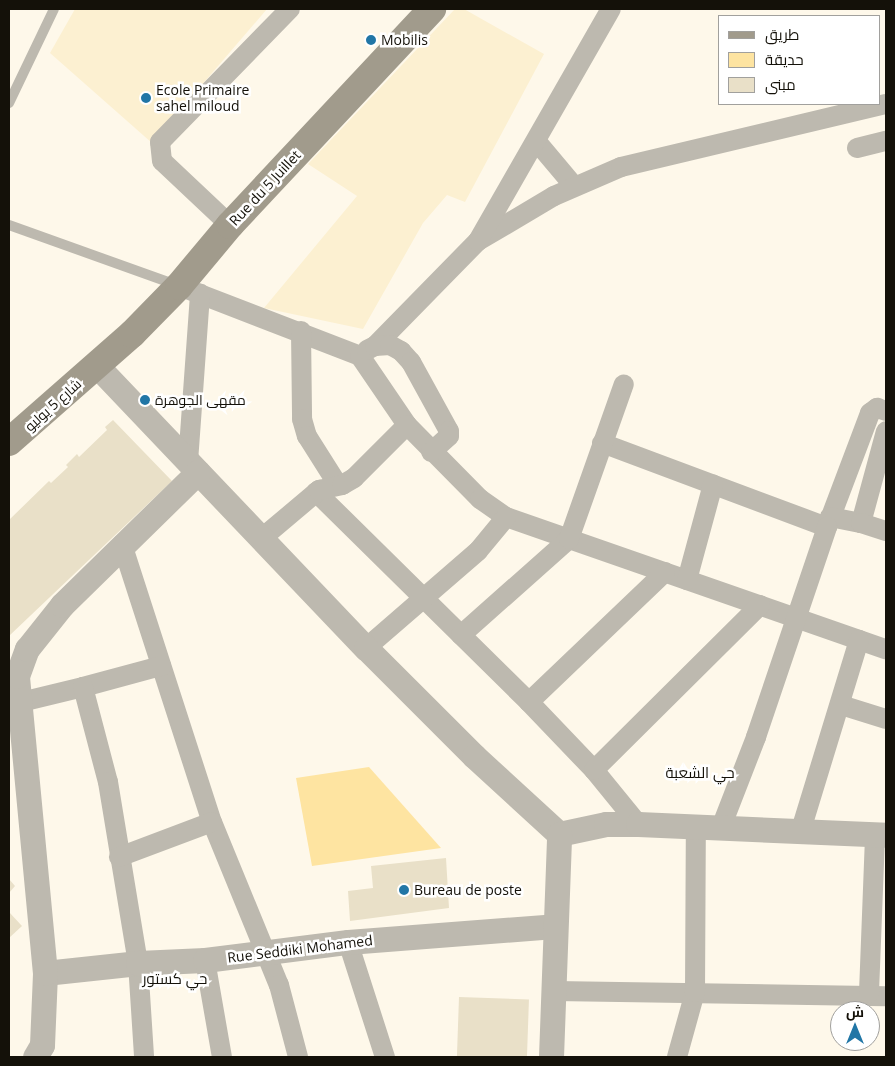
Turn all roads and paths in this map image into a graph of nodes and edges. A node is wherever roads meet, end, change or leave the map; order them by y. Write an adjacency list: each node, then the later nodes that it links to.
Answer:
1 (54, 9): 5 (lane)
2 (290, 9): 12 (street)
3 (432, 9): 12 (main road, Rue du 5 Juillet)
4 (611, 9): 8 (street)
5 (9, 103)
6 (886, 104): 10 (street)
7 (886, 141): 9 (street)
8 (537, 142): 10 (street); 13 (street)
9 (857, 148)
10 (574, 186): 13 (street)
11 (9, 224): 14 (lane)
12 (230, 225): 14 (main road, Rue du 5 Juillet)
13 (478, 241): 16 (street)
14 (190, 289): 15 (street); 17 (main road, Rue du 5 Juillet); 25 (street)
15 (300, 331): 16 (street); 27 (street)
16 (368, 351): 20 (street); 24 (street)
17 (97, 366): 22 (main road, شارع 5 يوليو); 25 (street)
18 (624, 384): 23 (street)
19 (886, 411): 30 (street)
20 (407, 425): 24 (street); 27 (street)
21 (886, 431): 31 (street)
22 (9, 442)
23 (602, 443): 26 (street); 34 (street)
24 (432, 452): 29 (street)
25 (193, 467): 33 (street); 35 (street)
26 (713, 484): 30 (street); 37 (street)
27 (338, 486): 28 (street)
28 (316, 492): 33 (street); 38 (street)
29 (506, 517): 34 (street); 38 (street)
30 (828, 522): 31 (street); 40 (street)
31 (861, 523): 32 (street)
32 (886, 531)
33 (262, 538): 43 (street)
34 (569, 539): 36 (street); 41 (street)
35 (122, 544): 45 (street); 48 (street)
36 (666, 572): 37 (street); 47 (street)
37 (687, 580): 39 (street)
38 (424, 596): 41 (street); 43 (street)
39 (760, 605): 40 (street); 51 (street)
40 (794, 617): 42 (street); 54 (street)
41 (461, 635): 47 (street)
42 (859, 640): 44 (street); 49 (street)
43 (366, 648): 56 (street)
44 (886, 649)
45 (160, 666): 46 (street); 52 (street)
46 (82, 687): 48 (street); 58 (street)
47 (529, 702): 51 (street)
48 (17, 703): 64 (street)
49 (841, 705): 50 (street); 55 (street)
50 (886, 719)
51 (594, 770): 53 (street)
52 (212, 822): 58 (street); 61 (street)
53 (638, 824): 54 (street); 56 (street)
54 (708, 829): 55 (street); 66 (street)
55 (800, 833): 57 (street)
56 (559, 834): 59 (street)
57 (881, 835): 67 (street)
58 (119, 857): 63 (street)
59 (554, 926): 60 (street, Rue Seddiki Mohamed); 65 (street)
60 (348, 942): 61 (street, Rue Seddiki Mohamed); 68 (street)
61 (266, 952): 62 (street, Rue Seddiki Mohamed); 72 (street)
62 (205, 960): 63 (street, Rue Seddiki Mohamed); 71 (street)
63 (138, 963): 64 (street, Rue Seddiki Mohamed); 70 (street)
64 (45, 972): 69 (street)
65 (555, 991): 66 (street); 73 (street)
66 (695, 992): 67 (street); 74 (street)
67 (878, 995)
68 (379, 1056)
69 (35, 1057)
70 (144, 1057)
71 (222, 1057)
72 (298, 1057)
73 (551, 1057)
74 (677, 1057)

